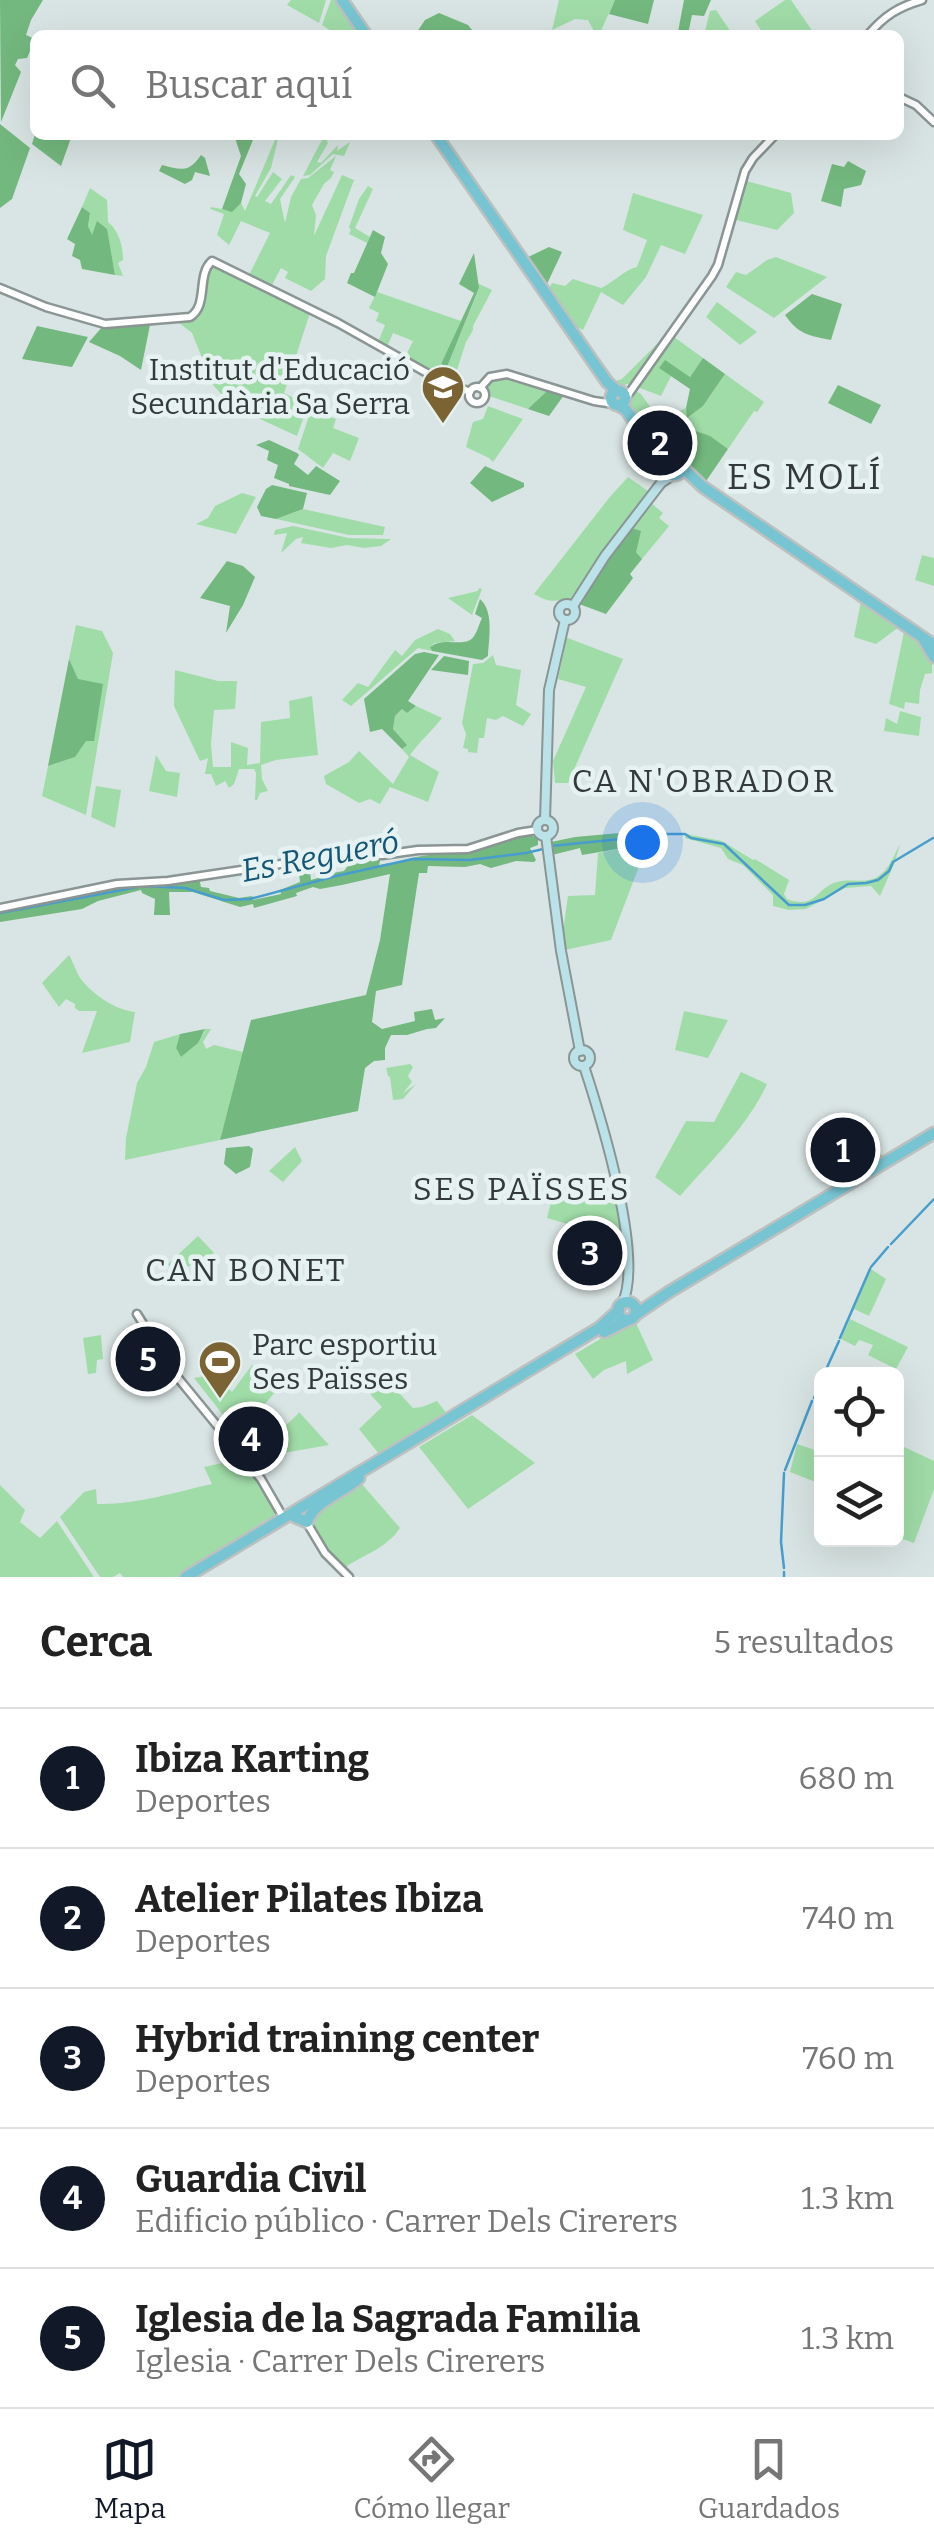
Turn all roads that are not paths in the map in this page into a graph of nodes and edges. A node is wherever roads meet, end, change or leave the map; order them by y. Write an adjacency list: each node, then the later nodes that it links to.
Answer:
1 (342, 0): 3 (main road)
2 (922, 0): 4 (street)
3 (363, 30)
4 (872, 30)
5 (904, 99): 6 (street)
6 (934, 122)
7 (440, 140): 12 (main road)
8 (770, 140): 12 (street)
9 (0, 288): 11 (street)
10 (480, 388): 11 (street); 11 (street); 12 (street)
11 (470, 392)
12 (617, 399): 13 (main road)
13 (672, 468): 14 (main road); 15 (main road)
14 (931, 647)
15 (545, 820): 16 (main road); 17 (main road)
16 (537, 830): 17 (main road); 18 (street)
17 (546, 844): 20 (main road)
18 (0, 908)
19 (934, 1133): 20 (main road)
20 (628, 1309): 22 (main road); 23 (main road)
21 (138, 1314): 23 (street)
22 (359, 1478): 23 (main road); 24 (main road)
23 (289, 1517): 24 (main road); 25 (main road); 26 (main road)
24 (307, 1522): 27 (street)
25 (186, 1577)
26 (196, 1577)
27 (349, 1577)

